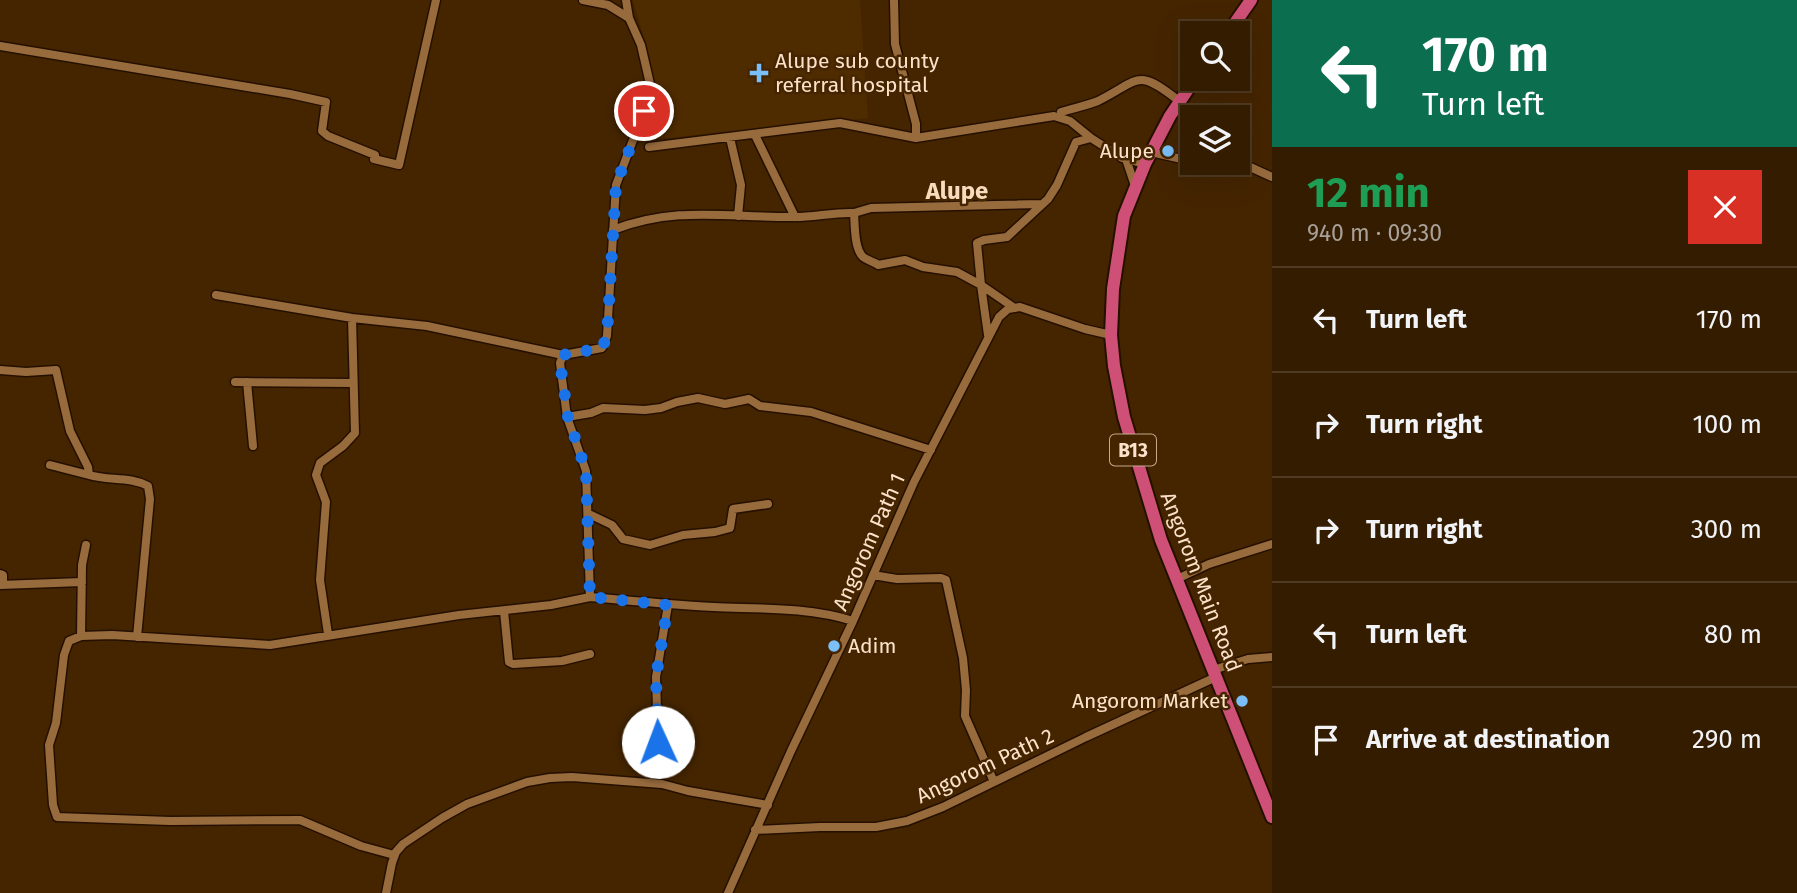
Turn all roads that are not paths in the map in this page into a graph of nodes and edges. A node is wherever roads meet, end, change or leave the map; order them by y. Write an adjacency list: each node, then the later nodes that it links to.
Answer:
1 (436, 0): 8 (street)
2 (583, 0): 6 (street)
3 (626, 0): 6 (street)
4 (894, 0): 14 (street)
5 (1251, 0): 7 (highway)
6 (629, 18): 27 (street)
7 (1236, 21)
8 (0, 46)
9 (1186, 91): 10 (highway, Angorom Main Road / B13)
10 (1179, 101): 11 (street); 17 (highway, Angorom Main Road / B13)
11 (1061, 112)
12 (755, 135): 13 (street); 14 (street); 26 (street)
13 (730, 138): 16 (street); 25 (street)
14 (916, 138): 15 (street)
15 (1091, 138): 18 (street); 23 (street)
16 (649, 147)
17 (1148, 158): 18 (street); 19 (street); 22 (highway, Angorom Main Road / B13)
18 (1126, 159): 22 (street)
19 (1180, 160)
20 (1250, 167): 21 (street)
21 (1272, 177)
22 (1135, 186): 33 (highway, Angorom Main Road / B13)
23 (1042, 204): 24 (street); 28 (street)
24 (854, 213): 26 (street); 28 (street)
25 (738, 216): 26 (street); 27 (street)
26 (795, 217)
27 (613, 230): 34 (street)
28 (981, 285): 30 (street); 32 (street)
29 (216, 295): 31 (street)
30 (1013, 307): 32 (street, Angorom Path 1); 33 (street)
31 (352, 318): 34 (street); 38 (street)
32 (988, 335): 41 (street, Angorom Path 1)
33 (1111, 335): 50 (highway, Angorom Main Road / B13)
34 (563, 355): 39 (street)
35 (0, 370): 43 (street)
36 (235, 382): 37 (street)
37 (247, 382): 38 (street); 40 (street)
38 (354, 383): 57 (street)
39 (568, 417): 41 (street); 45 (street)
40 (253, 446)
41 (931, 450): 49 (street, Angorom Path 1)
42 (50, 465): 43 (street)
43 (89, 475): 59 (street)
44 (768, 504): 45 (street)
45 (589, 514): 53 (street)
46 (86, 544): 51 (street)
47 (1272, 544): 50 (street)
48 (0, 574): 52 (street)
49 (873, 575): 56 (street, Angorom Path 1); 64 (street)
50 (1177, 579): 62 (highway, Angorom Main Road / B13)
51 (82, 582): 52 (street); 58 (street)
52 (2, 585)
53 (590, 597): 54 (street); 55 (street)
54 (668, 605): 56 (street); 63 (street)
55 (505, 611): 57 (street); 60 (street)
56 (853, 621): 65 (street, Angorom Path 1)
57 (328, 634): 59 (street)
58 (81, 636): 59 (street); 68 (street)
59 (137, 637)
60 (590, 654)
61 (1272, 657): 62 (street, Angorom Path 2)
62 (1214, 673): 64 (street, Angorom Path 2); 66 (highway, Angorom Main Road / B13)
63 (658, 742)
64 (994, 782): 67 (street, Angorom Path 2)
65 (768, 805): 67 (street, Angorom Path 1); 68 (street)
66 (1272, 817)
67 (755, 830): 70 (street, Angorom Path 1)
68 (394, 855): 69 (street)
69 (386, 893)
70 (728, 893)

